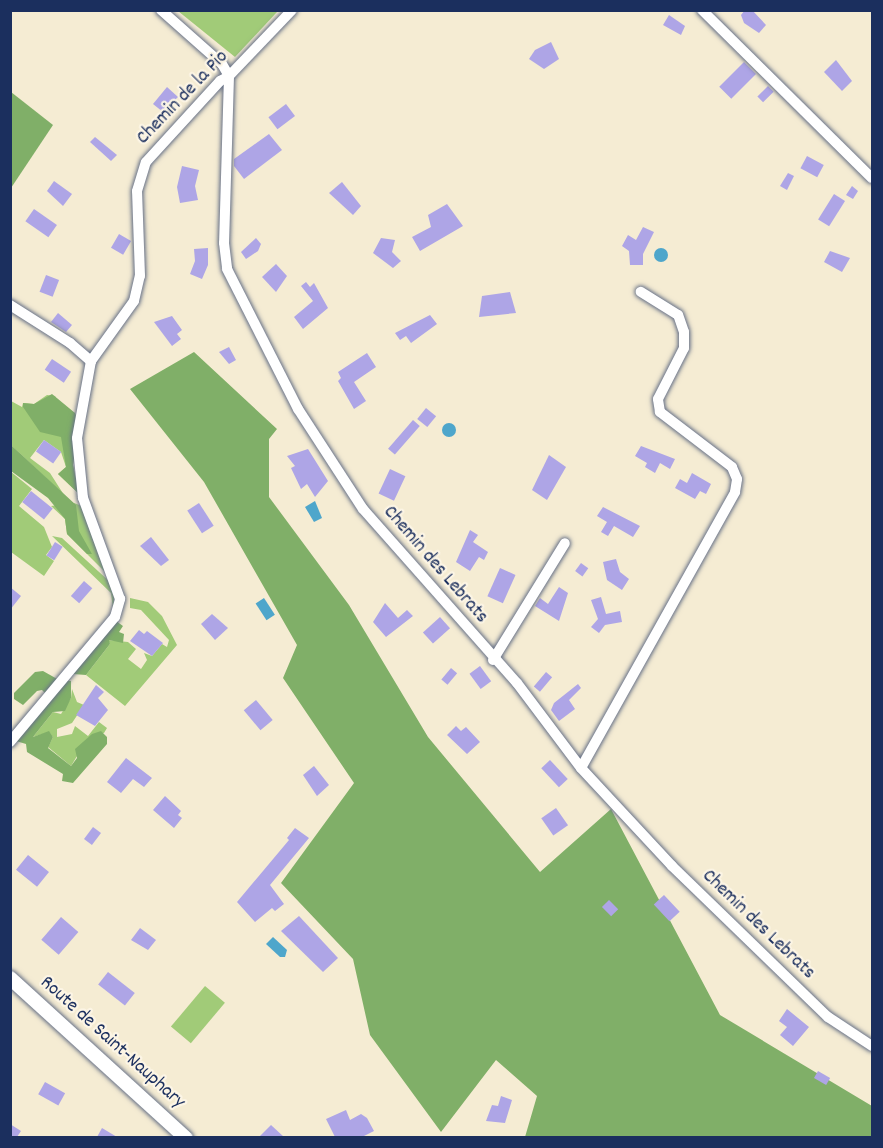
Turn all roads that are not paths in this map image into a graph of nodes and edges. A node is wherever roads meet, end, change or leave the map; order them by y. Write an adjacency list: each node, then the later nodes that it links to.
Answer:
1 (161, 10): 4 (street)
2 (292, 10): 4 (street, Chemin de la Pio)
3 (702, 10): 5 (street)
4 (229, 76): 8 (street, Chemin de la Pio); 10 (street, Chemin des Lebrats)
5 (873, 178)
6 (641, 292): 12 (street)
7 (10, 305): 8 (street)
8 (91, 361): 11 (street, Chemin de la Pio)
9 (565, 543): 10 (street)
10 (493, 660): 12 (street, Chemin des Lebrats)
11 (10, 742)
12 (581, 768): 14 (street, Chemin des Lebrats)
13 (10, 978): 15 (main road, Route de Saint-Nauphary)
14 (873, 1046)
15 (186, 1137)

